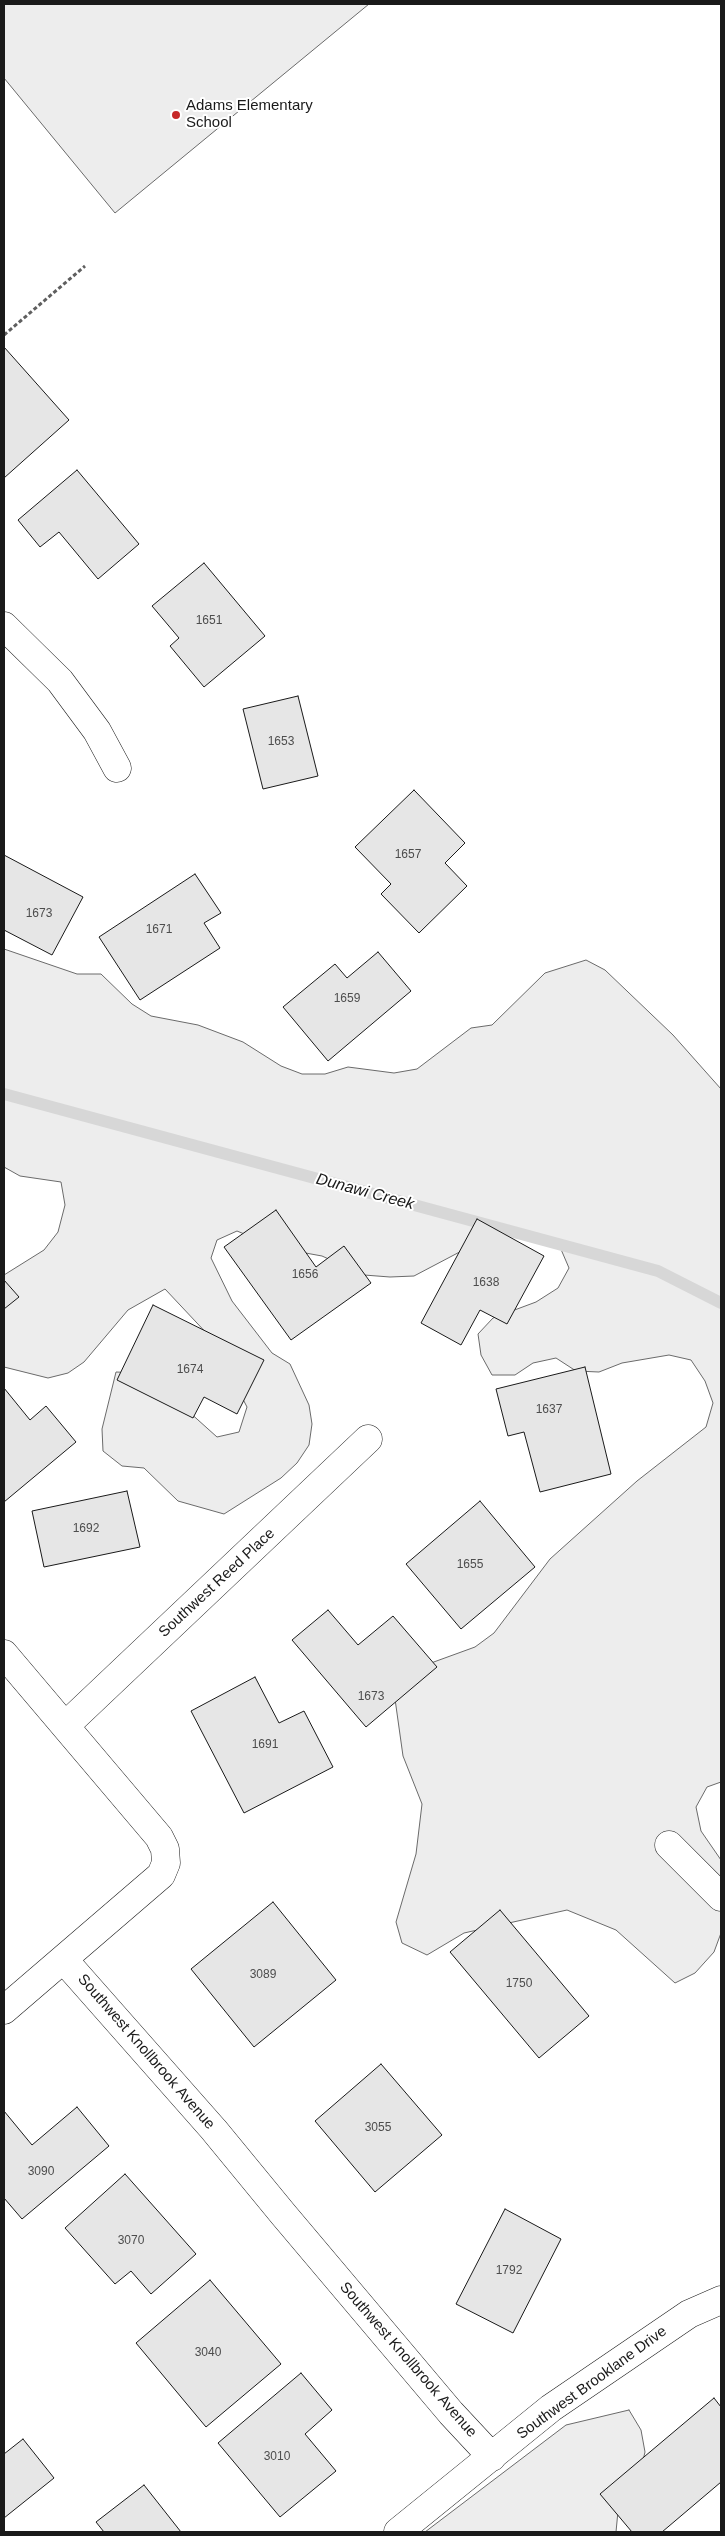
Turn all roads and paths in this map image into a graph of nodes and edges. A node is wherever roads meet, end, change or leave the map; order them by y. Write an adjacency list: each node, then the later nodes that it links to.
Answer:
1 (85, 266): 2 (path)
2 (4, 335)
3 (4, 626): 4 (street)
4 (116, 768)
5 (368, 1439): 7 (street, Southwest Reed Place)
6 (4, 1654): 7 (street)
7 (65, 1726): 10 (street)
8 (669, 1845): 9 (street)
9 (721, 1897)
10 (64, 1960): 11 (street); 13 (street, Southwest Knollbrook Avenue)
11 (4, 2010)
12 (721, 2300): 13 (street, Southwest Brooklane Drive)
13 (492, 2456): 14 (street, Southwest Brooklane Drive)
14 (398, 2532)

